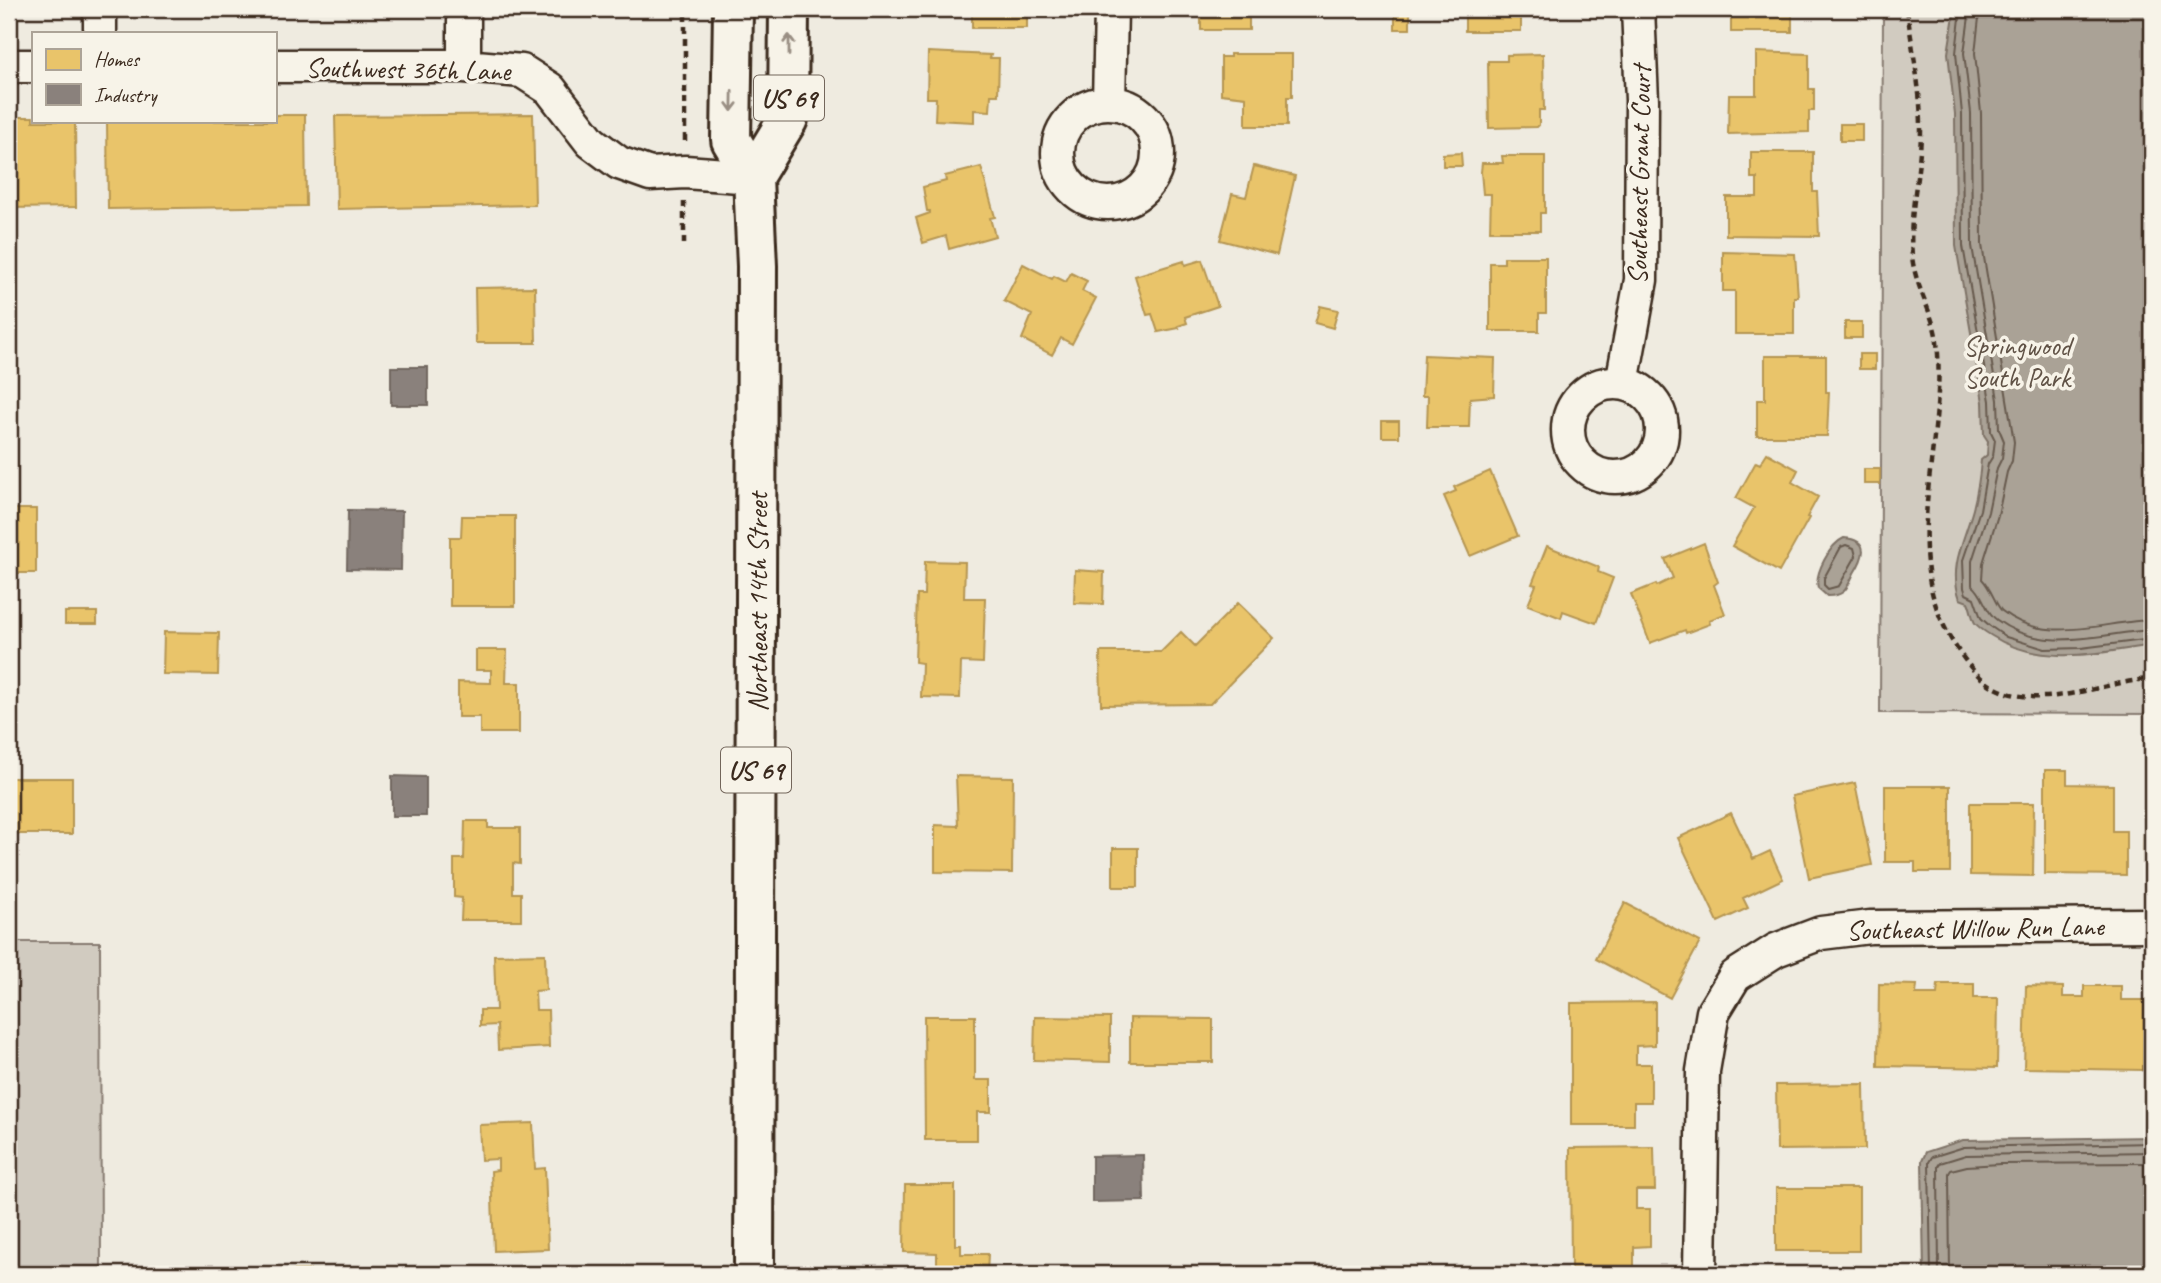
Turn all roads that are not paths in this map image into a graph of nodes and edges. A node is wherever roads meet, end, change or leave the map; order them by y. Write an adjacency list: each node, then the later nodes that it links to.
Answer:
1 (100, 9): 7 (street)
2 (464, 9): 11 (street)
3 (733, 9): 13 (main road, US 69, one-way to 13)
4 (789, 9): 13 (main road, US 69, one-way to 4)
5 (1111, 9): 12 (street)
6 (1637, 9): 14 (street, Southeast Grant Court)
7 (100, 32)
8 (9, 66): 9 (street)
9 (32, 66)
10 (276, 66): 11 (street, Southwest 36th Lane)
11 (464, 66): 13 (street, Southwest 36th Lane)
12 (1109, 102)
13 (753, 177): 16 (main road, Northeast 14th Street / US 69)
14 (1622, 383)
15 (2152, 925): 17 (street, Southeast Willow Run Lane)
16 (754, 1274)
17 (1700, 1274)

